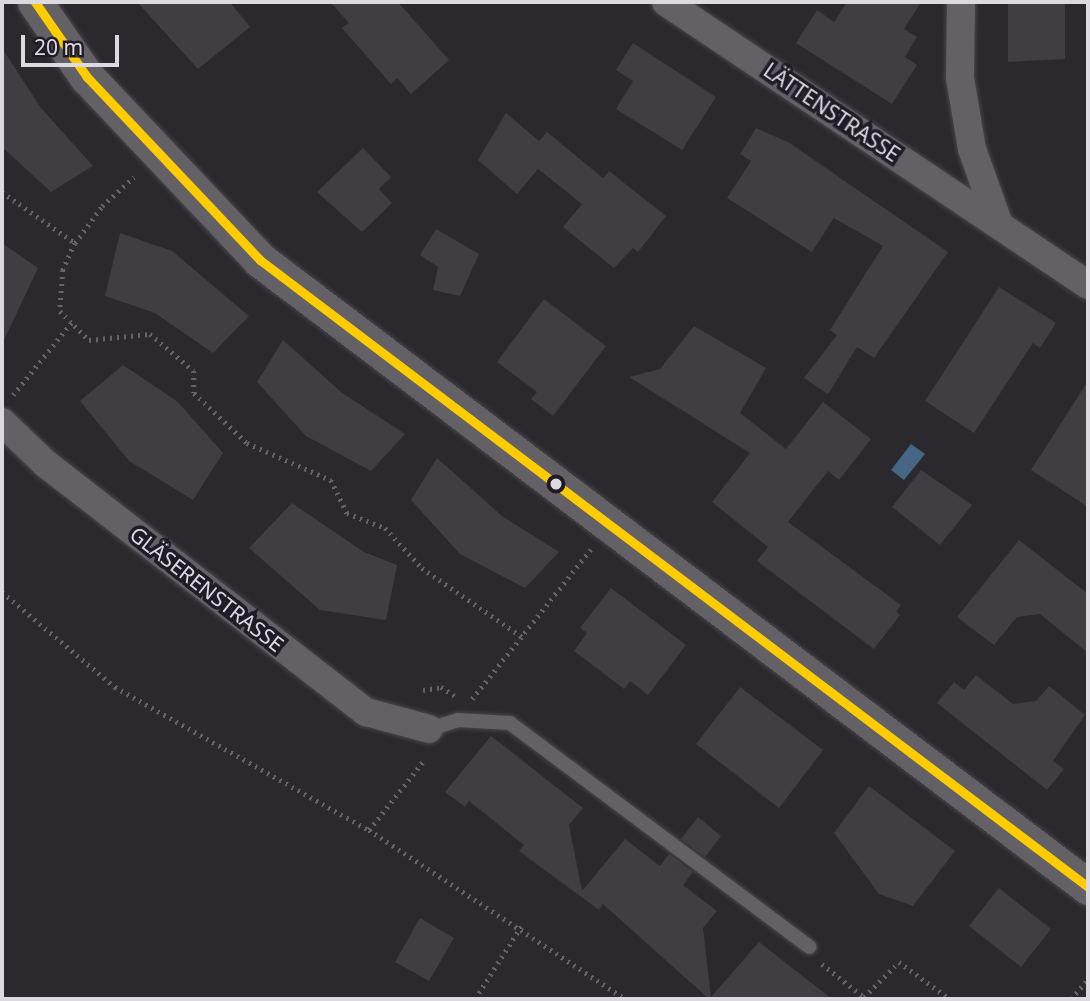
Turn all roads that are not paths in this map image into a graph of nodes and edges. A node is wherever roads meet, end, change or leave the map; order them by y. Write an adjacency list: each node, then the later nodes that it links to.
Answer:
1 (35, 2): 8 (street)
2 (666, 2): 4 (street, LÄTTENSTRASSE)
3 (961, 2): 4 (street)
4 (998, 222): 5 (street, LÄTTENSTRASSE)
5 (1088, 285)
6 (6, 410): 7 (street, GLÄSERENSTRASSE)
7 (429, 729): 9 (lane)
8 (1088, 887)
9 (809, 947)

